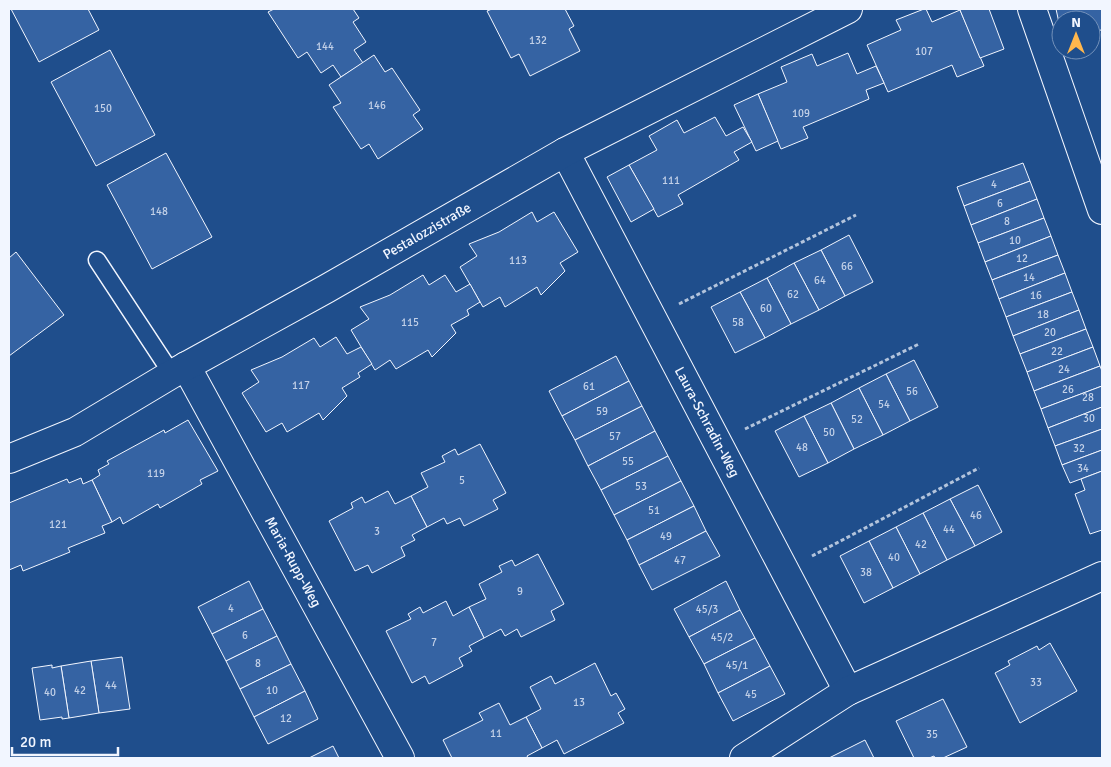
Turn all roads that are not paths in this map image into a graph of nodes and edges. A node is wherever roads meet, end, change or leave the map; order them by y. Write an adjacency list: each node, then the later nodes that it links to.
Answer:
1 (848, 9): 3 (street, Pestalozzistraße)
2 (1032, 9): 4 (street)
3 (565, 152): 6 (street, Pestalozzistraße); 9 (street, Laura-Schradin-Weg)
4 (1102, 210)
5 (97, 260): 6 (lane)
6 (179, 370): 7 (street, Pestalozzistraße); 10 (street, Maria-Rupp-Weg)
7 (9, 459)
8 (1102, 576): 9 (street)
9 (848, 691): 11 (street)
10 (400, 758)
11 (744, 758)

